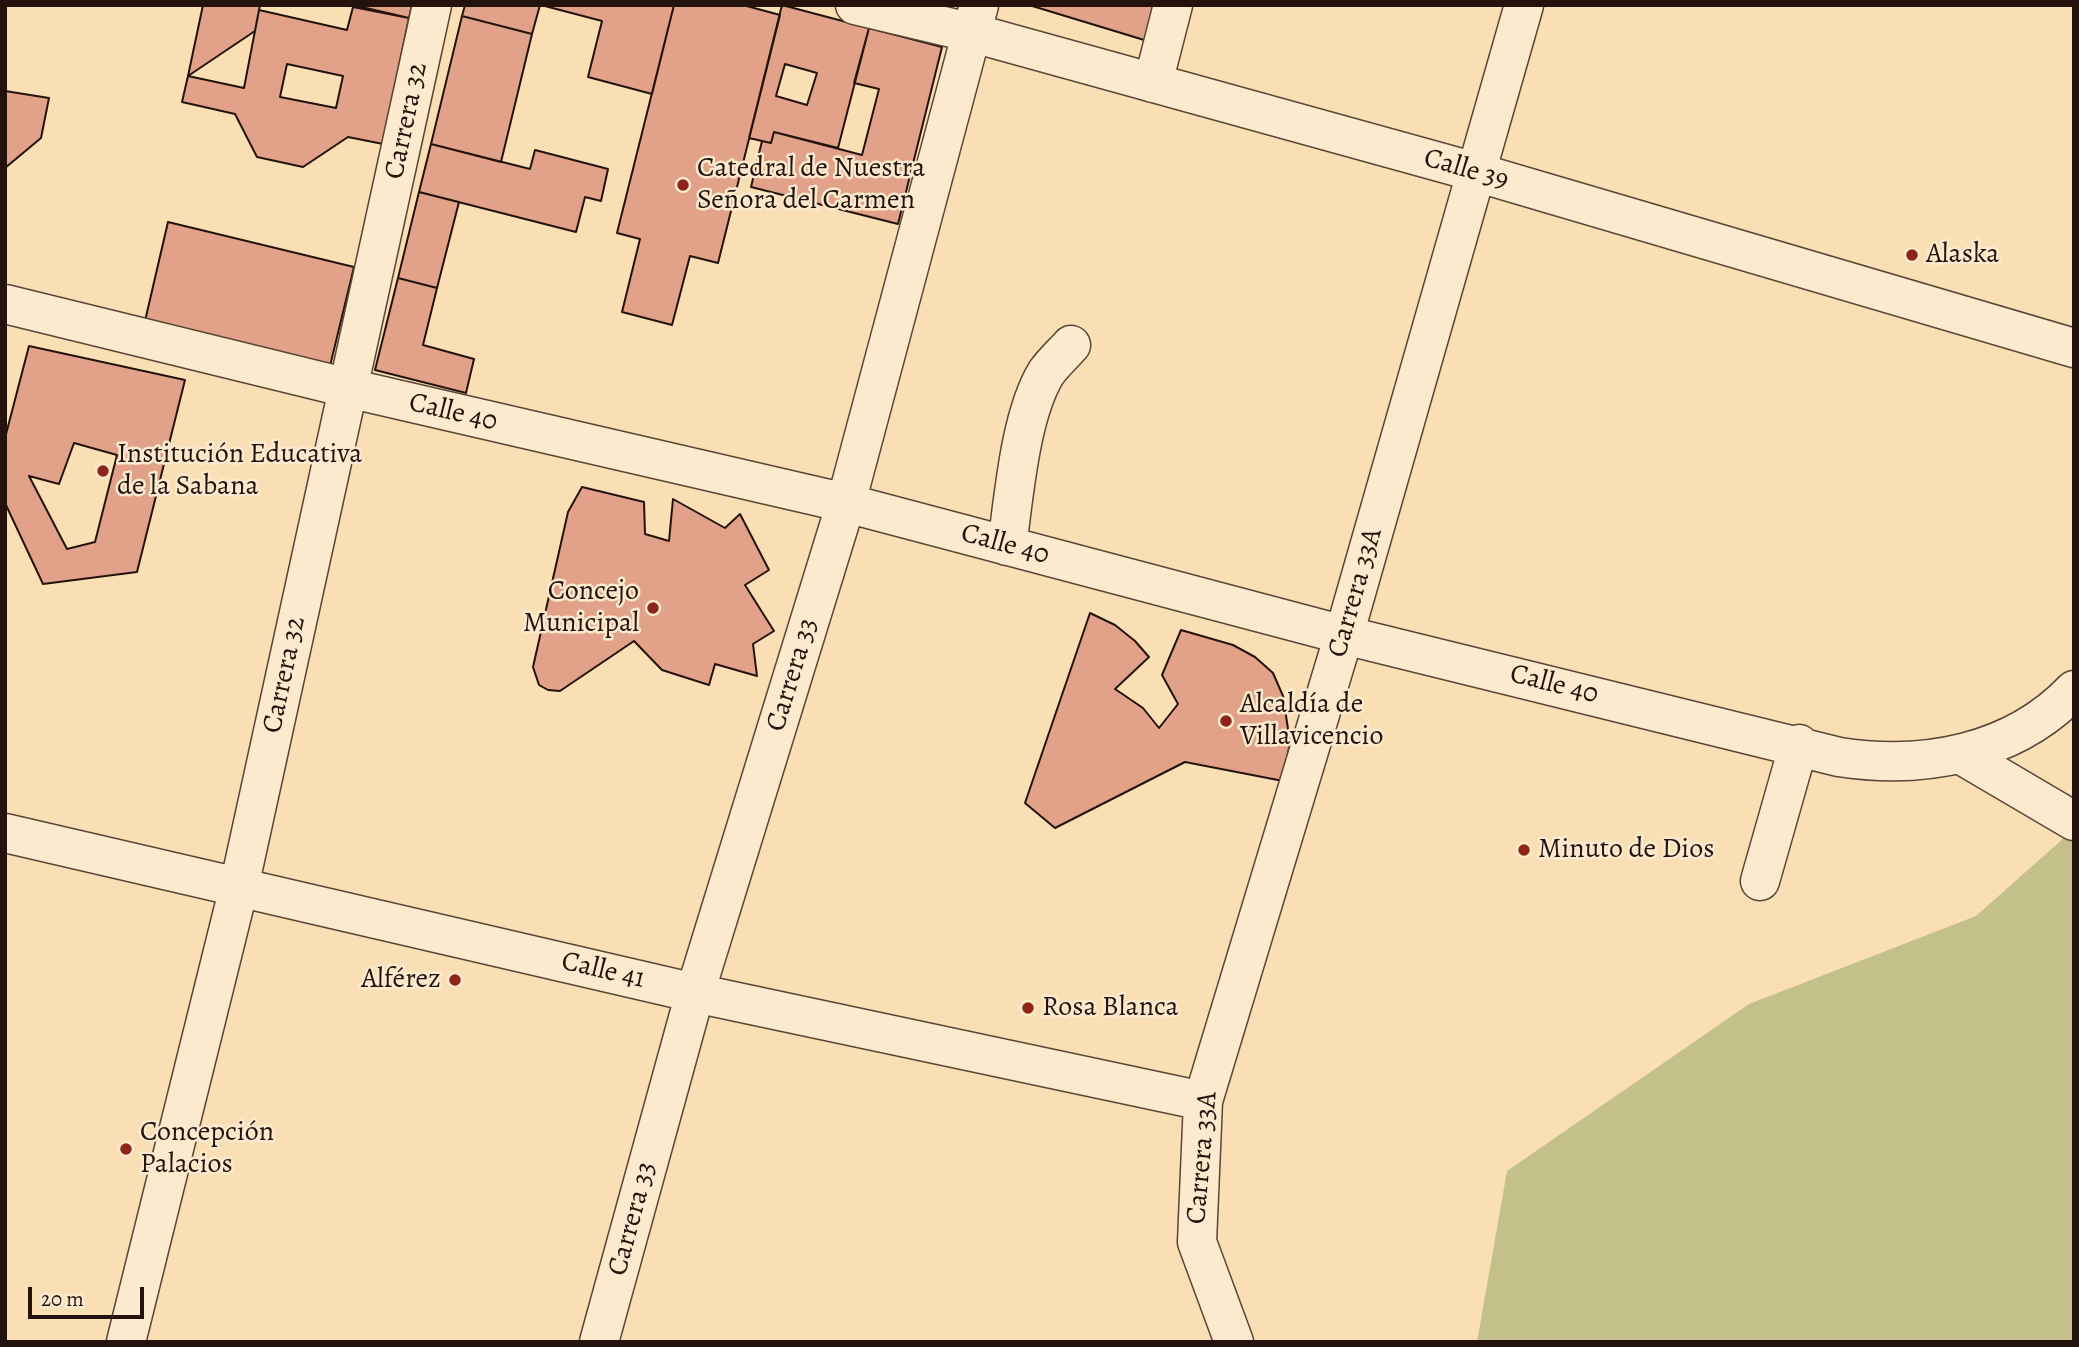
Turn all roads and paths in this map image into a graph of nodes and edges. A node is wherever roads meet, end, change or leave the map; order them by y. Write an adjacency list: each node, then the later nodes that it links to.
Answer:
1 (432, 5): 11 (street, Carrera 32)
2 (855, 5): 5 (street, Calle 39)
3 (1173, 5): 6 (street)
4 (1524, 5): 7 (street, Carrera 33A)
5 (976, 19): 6 (street, Calle 39); 12 (street, Carrera 33)
6 (1153, 83): 7 (street, Calle 39)
7 (1479, 173): 10 (street, Calle 39); 14 (street, Carrera 33A)
8 (5, 304): 11 (street, Calle 40)
9 (1072, 345): 13 (street)
10 (2074, 348)
11 (348, 388): 12 (street, Calle 40); 21 (street, Carrera 32)
12 (846, 503): 13 (street, Calle 40); 22 (street, Carrera 33)
13 (1007, 546): 14 (street, Calle 40)
14 (1344, 635): 16 (street, Calle 40); 23 (street, Carrera 33A)
15 (2074, 690): 17 (street, Calle 40)
16 (1799, 744): 17 (street, Calle 40); 20 (street)
17 (1960, 754): 18 (street)
18 (2074, 821)
19 (5, 832): 21 (street, Calle 41)
20 (1760, 881)
21 (239, 887): 22 (street, Calle 41); 24 (street, Carrera 32)
22 (695, 993): 23 (street, Calle 41); 25 (street, Carrera 33)
23 (1203, 1101): 26 (street, Carrera 33A)
24 (126, 1342)
25 (598, 1342)
26 (1234, 1342)

